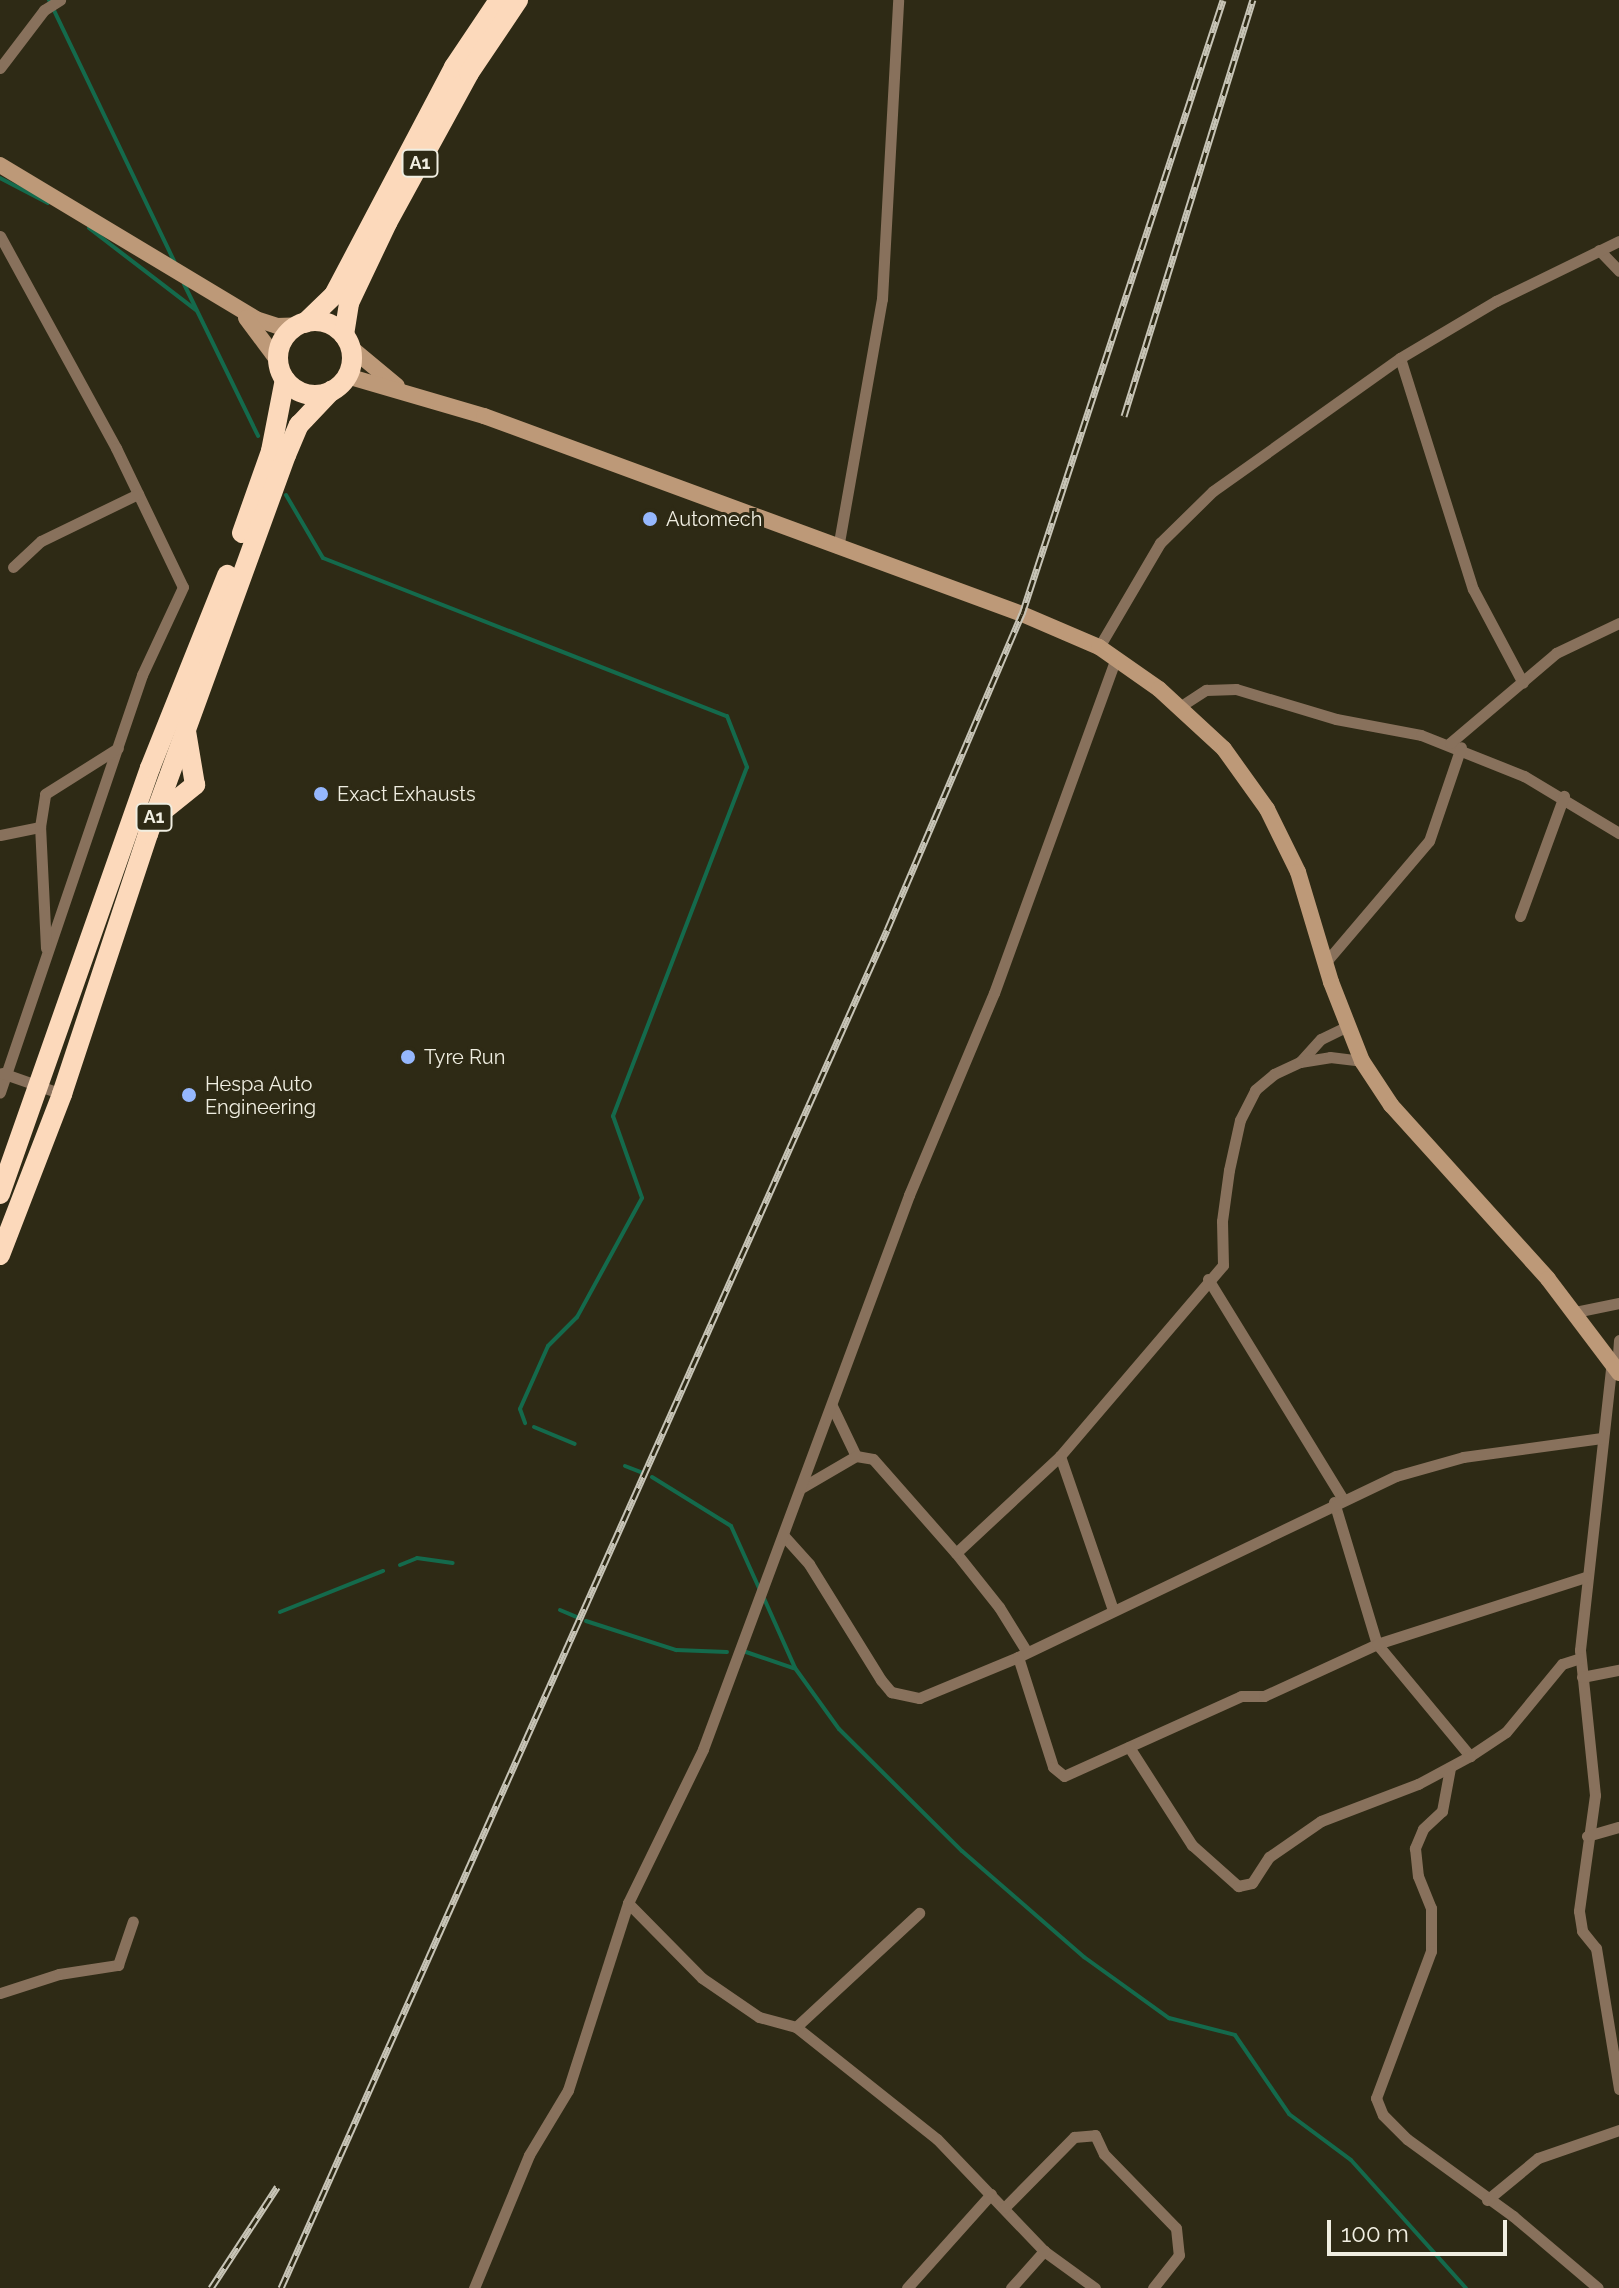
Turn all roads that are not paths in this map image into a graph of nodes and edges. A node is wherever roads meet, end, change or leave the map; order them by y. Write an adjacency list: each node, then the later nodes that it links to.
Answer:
1 (499, 0): 12 (highway, A1)
2 (518, 0): 13 (highway, A1)
3 (898, 0): 20 (street)
4 (59, 1): 5 (street)
5 (0, 68)
6 (0, 165): 11 (street)
7 (0, 236): 19 (street)
8 (1619, 241): 9 (street)
9 (1599, 250): 10 (street); 14 (street)
10 (1619, 271)
11 (233, 306): 12 (street); 15 (street)
12 (303, 324): 13 (highway); 15 (highway, A1)
13 (347, 341): 16 (highway, A1); 17 (street)
14 (1400, 358): 23 (street); 25 (street)
15 (282, 370): 18 (highway); 40 (highway, A1)
16 (347, 376): 17 (street); 18 (highway, A1)
17 (402, 389): 20 (street)
18 (331, 391): 42 (highway, A1)
19 (138, 494): 21 (street); 28 (street)
20 (838, 548): 23 (street)
21 (13, 567)
22 (1619, 623): 25 (street)
23 (1099, 647): 24 (street)
24 (1116, 657): 26 (street); 50 (street)
25 (1523, 683): 27 (street)
26 (1181, 706): 27 (street); 35 (street)
27 (1455, 745): 29 (street); 35 (street)
28 (118, 748): 30 (street); 34 (street)
29 (1564, 796): 31 (street); 33 (street)
30 (40, 827): 32 (street); 34 (street)
31 (1619, 833)
32 (0, 835)
33 (1520, 916)
34 (46, 957): 39 (street)
35 (1325, 963): 36 (street)
36 (1348, 1026): 37 (street); 38 (street)
37 (1362, 1061): 38 (street); 47 (street)
38 (1300, 1062): 45 (street)
39 (3, 1074): 40 (street); 41 (street)
40 (40, 1087): 42 (street); 43 (highway, A1)
41 (0, 1092)
42 (62, 1094): 44 (highway, A1)
43 (0, 1194)
44 (0, 1255)
45 (1208, 1279): 53 (street); 55 (street)
46 (1619, 1303): 47 (street)
47 (1575, 1312): 49 (street)
48 (1619, 1340): 49 (street)
49 (1616, 1367): 51 (street)
50 (832, 1406): 52 (street); 54 (street)
51 (1602, 1438): 55 (street); 58 (street)
52 (856, 1456): 54 (street); 57 (street)
53 (1060, 1456): 57 (street); 59 (street)
54 (801, 1488): 56 (street)
55 (1338, 1500): 59 (street); 60 (street)
56 (783, 1535): 61 (street); 70 (street)
57 (956, 1553): 61 (street)
58 (1586, 1577): 60 (street); 62 (street)
59 (1113, 1610): 61 (street)
60 (1377, 1644): 65 (street); 66 (street)
61 (1021, 1653): 65 (street)
62 (1580, 1658): 64 (street); 66 (street)
63 (1619, 1670): 64 (street)
64 (1582, 1677): 69 (street)
65 (1129, 1747): 67 (street)
66 (1470, 1756): 67 (street)
67 (1450, 1768): 78 (street)
68 (1619, 1827): 69 (street)
69 (1587, 1836): 75 (street)
70 (628, 1903): 74 (street); 82 (street)
71 (919, 1913): 74 (street)
72 (133, 1921): 73 (street)
73 (0, 1993)
74 (796, 2027): 77 (street)
75 (1619, 2089)
76 (1619, 2130): 78 (street)
77 (991, 2194): 79 (street); 81 (street)
78 (1487, 2200): 86 (street)
79 (1004, 2208): 80 (street); 85 (street)
80 (1044, 2251): 83 (street); 84 (street)
81 (909, 2287)
82 (474, 2288)
83 (1011, 2288)
84 (1095, 2288)
85 (1153, 2288)
86 (1598, 2288)

